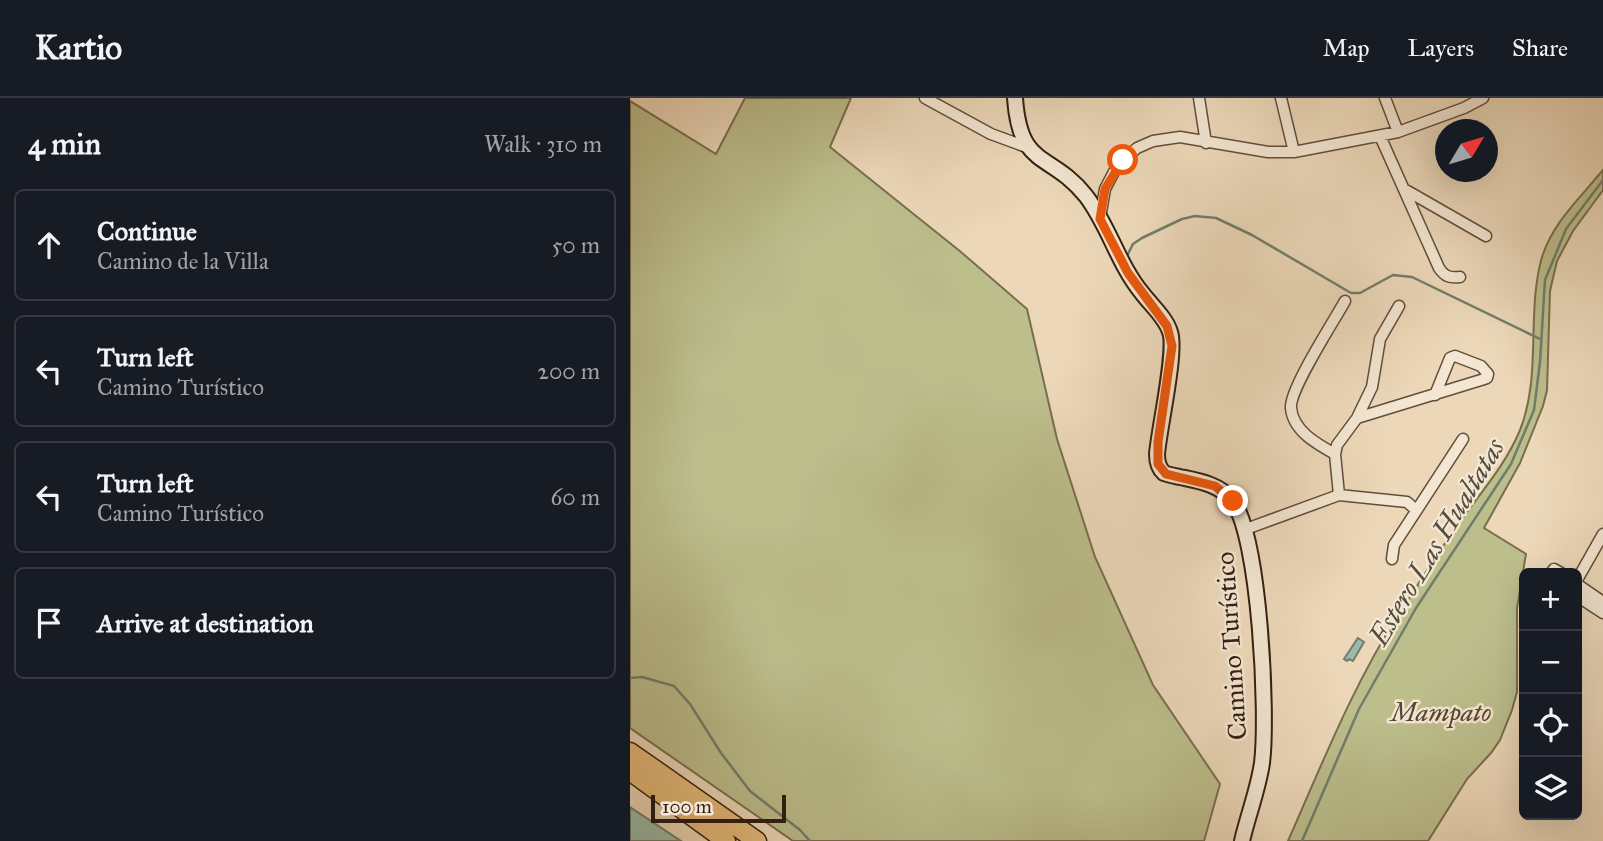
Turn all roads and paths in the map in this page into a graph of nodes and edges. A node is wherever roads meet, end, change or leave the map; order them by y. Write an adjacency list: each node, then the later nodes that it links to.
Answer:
1 (925, 98): 10 (street, Camino Turístico)
2 (1015, 98): 10 (main road)
3 (1199, 98): 9 (street)
4 (1281, 98): 11 (street)
5 (1385, 98): 7 (street)
6 (1483, 98): 7 (street)
7 (1398, 132): 8 (street)
8 (1380, 136): 11 (street); 12 (street)
9 (1206, 143): 11 (street); 13 (street)
10 (1028, 148): 13 (main road, Camino Turístico)
11 (1294, 152)
12 (1404, 189): 14 (street); 15 (street)
13 (1096, 200): 24 (main road, Camino Turístico)
14 (1486, 236)
15 (1460, 277)
16 (1345, 301): 21 (street)
17 (1399, 306): 19 (street)
18 (1435, 396): 18 (street); 19 (street)
19 (1357, 418): 21 (street)
20 (1463, 439): 23 (street)
21 (1335, 454): 22 (street)
22 (1339, 495): 23 (street, Camino Turístico); 24 (street, Camino Turístico)
23 (1416, 510): 26 (street)
24 (1245, 529): 34 (main road, Camino Turístico)
25 (1603, 534): 27 (street)
26 (1392, 559)
27 (1582, 573)
28 (1582, 586): 30 (street)
29 (1582, 599): 31 (street)
30 (1603, 602)
31 (1603, 613)
32 (630, 752): 36 (highway)
33 (630, 771): 35 (highway)
34 (1247, 819): 37 (main road); 38 (main road, Camino Turístico)
35 (726, 841)
36 (757, 841)
37 (1236, 841)
38 (1242, 841)

